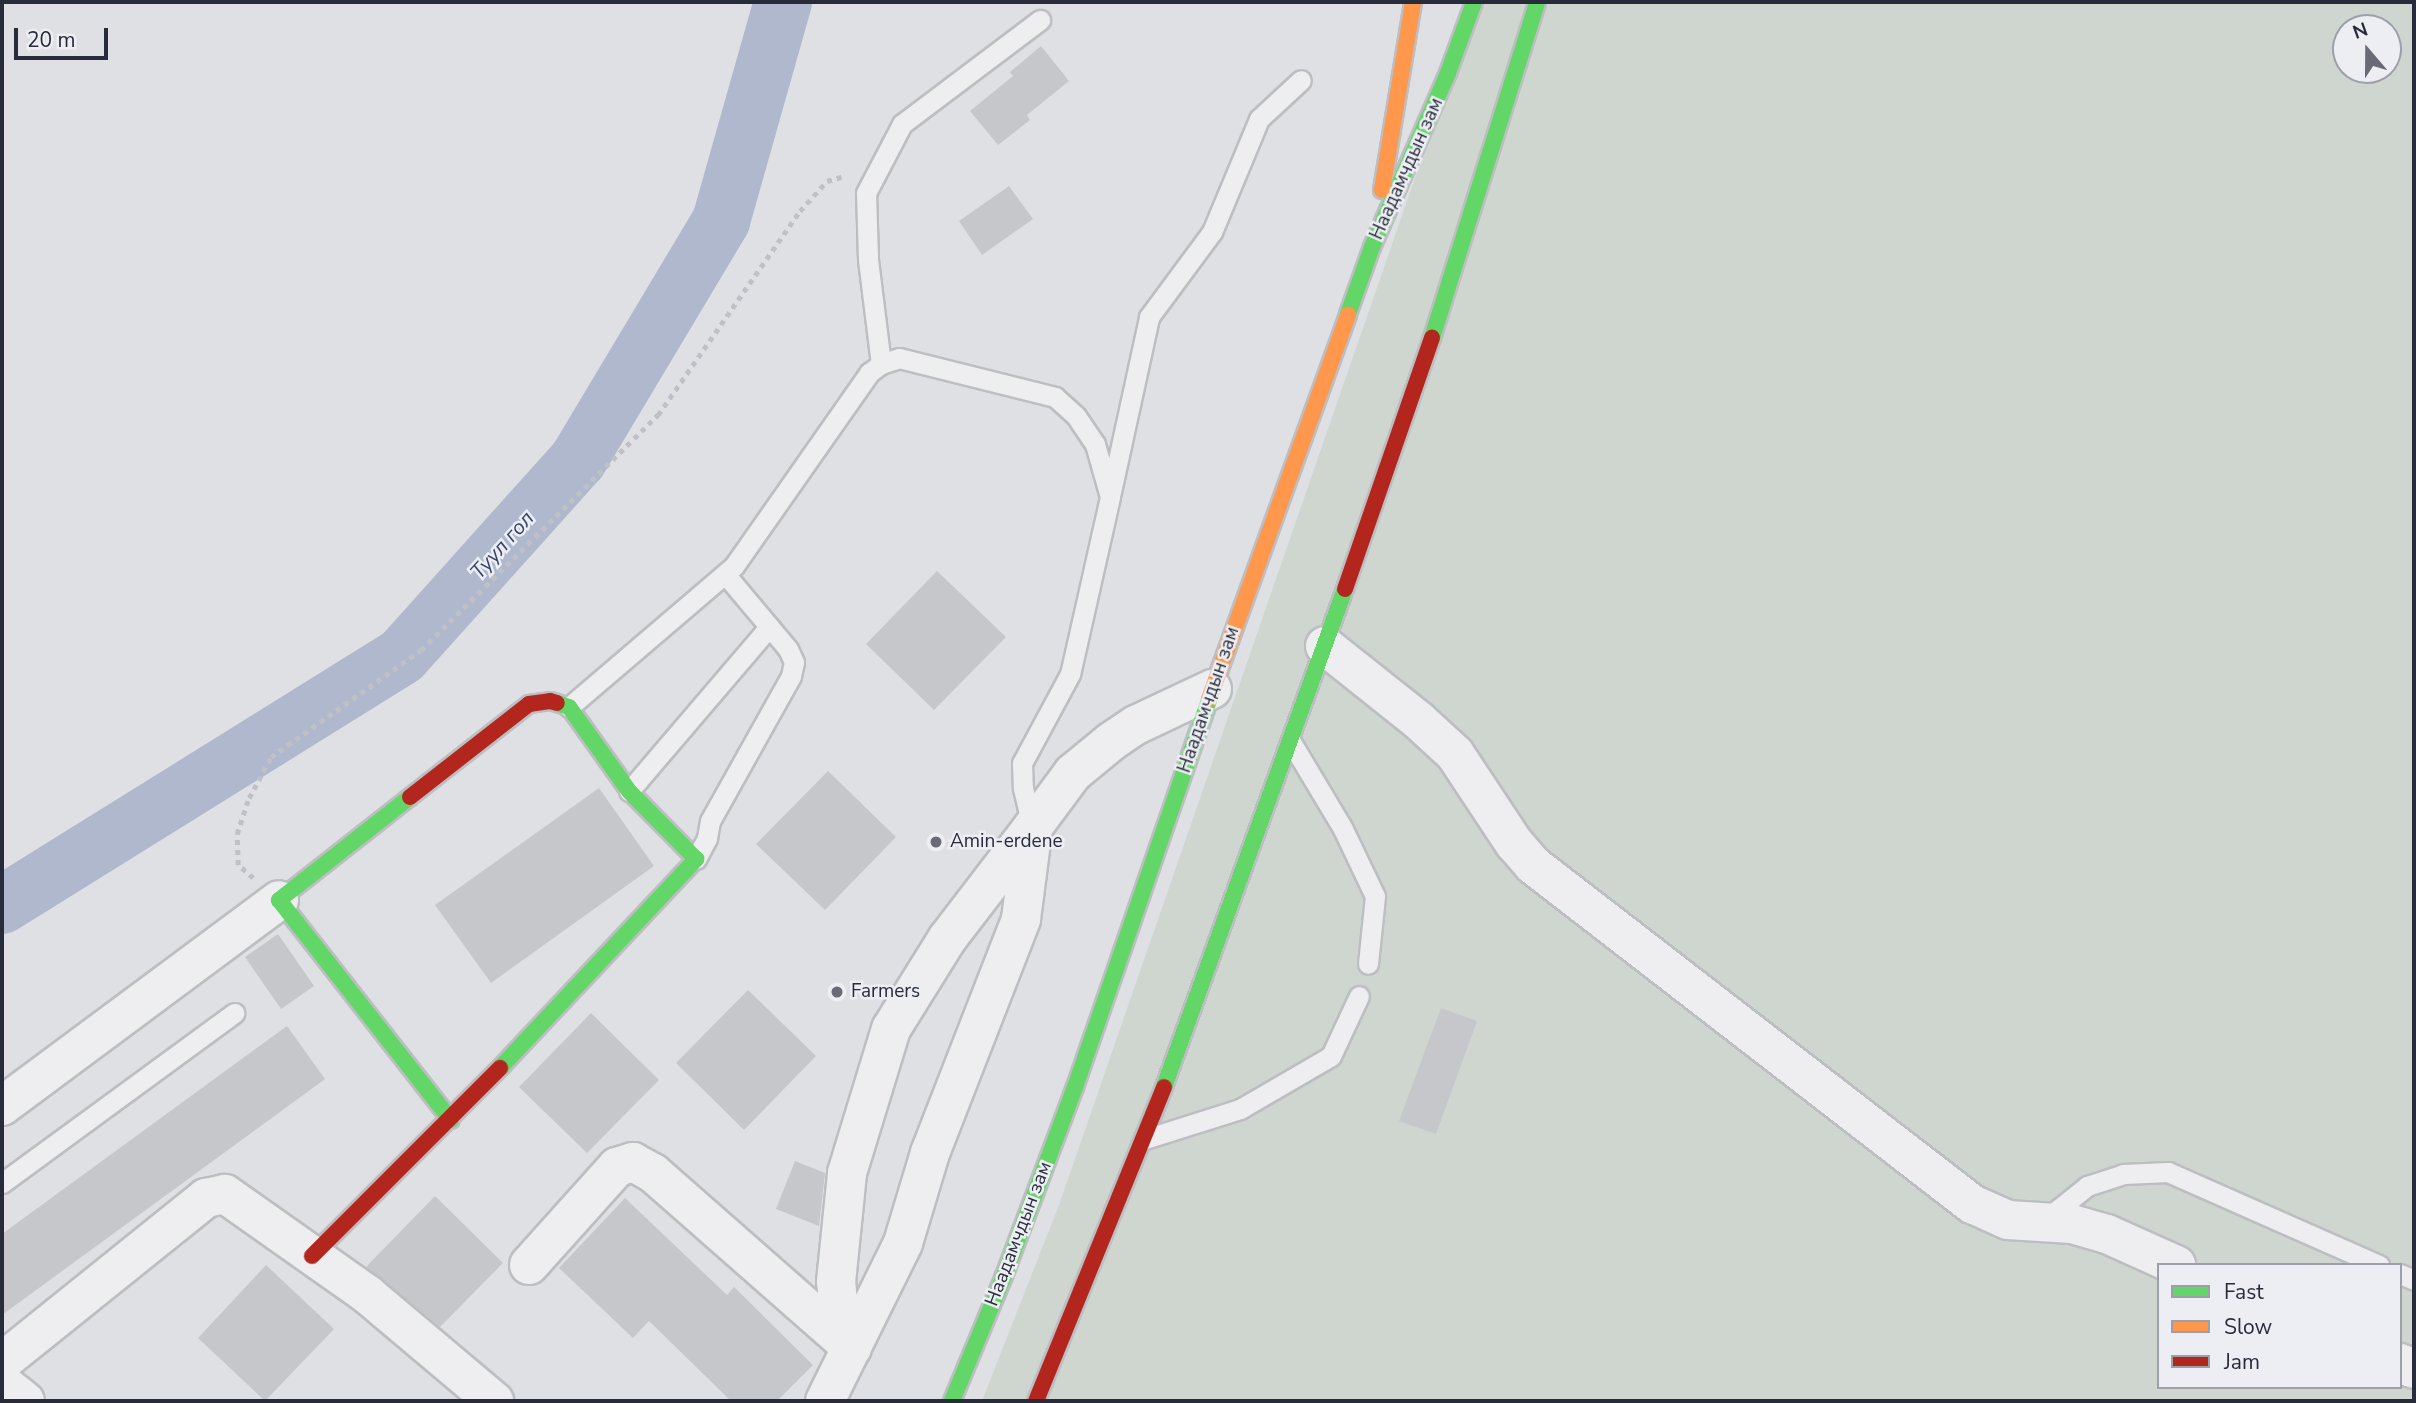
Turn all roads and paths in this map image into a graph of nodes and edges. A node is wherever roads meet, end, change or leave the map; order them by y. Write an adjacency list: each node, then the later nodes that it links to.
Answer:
1 (1413, 2): 7 (main road)
2 (1474, 2): 7 (main road, Наадамчдын зам)
3 (1538, 2): 12 (main road)
4 (1040, 20): 6 (lane)
5 (1301, 80): 9 (lane)
6 (880, 166): 8 (lane); 19 (path)
7 (1372, 247): 13 (main road, Наадамчдын зам)
8 (881, 364): 9 (lane); 10 (lane)
9 (1111, 496): 17 (lane)
10 (725, 574): 11 (lane); 14 (lane)
11 (769, 627): 16 (lane); 18 (lane)
12 (1325, 646): 15 (main road); 27 (street)
13 (1212, 689): 17 (street); 38 (main road, Наадамчдын зам)
14 (569, 706): 16 (main road); 19 (main road)
15 (1290, 741): 20 (lane); 25 (main road)
16 (629, 790): 18 (main road)
17 (1032, 827): 32 (street); 32 (street)
18 (696, 859): 24 (main road)
19 (279, 900): 23 (street); 24 (main road)
20 (1368, 964)
21 (1359, 996): 25 (lane)
22 (234, 1013): 26 (lane)
23 (2, 1106)
24 (452, 1120): 28 (main road)
25 (1145, 1139): 39 (main road)
26 (2, 1183)
27 (2044, 1220): 29 (street); 30 (lane)
28 (312, 1256): 33 (street); 36 (street)
29 (2172, 1263)
30 (2374, 1263)
31 (529, 1265): 32 (street)
32 (852, 1348): 37 (street)
33 (2, 1362)
34 (2, 1383): 35 (street)
35 (25, 1401)
36 (494, 1401)
37 (825, 1401)
38 (952, 1401)
39 (1036, 1401)

